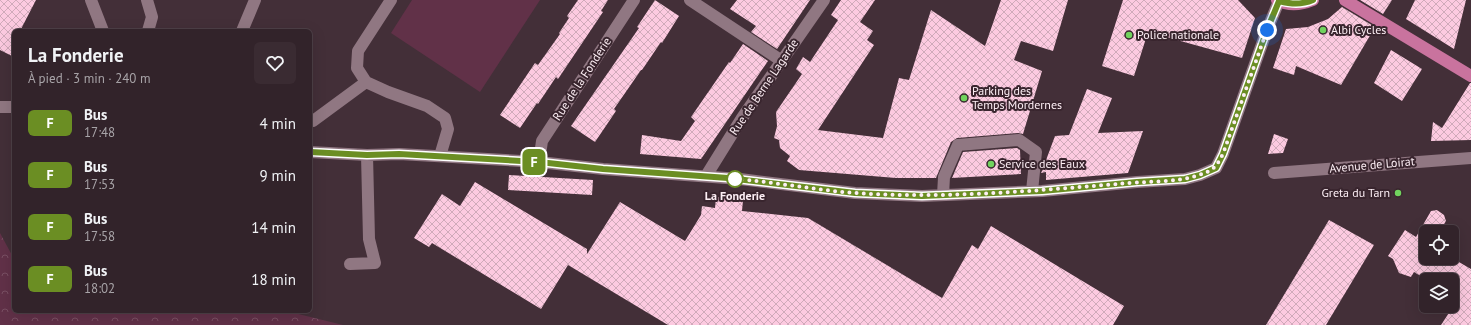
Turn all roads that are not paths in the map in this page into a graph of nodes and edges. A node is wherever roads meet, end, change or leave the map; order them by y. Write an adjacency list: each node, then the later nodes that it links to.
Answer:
1 (91, 0): 11 (street)
2 (147, 0): 12 (street)
3 (256, 0): 13 (street)
4 (391, 0): 16 (street)
5 (634, 0): 24 (street, Rue de la Fonderie)
6 (690, 0): 14 (street)
7 (824, 0): 14 (street, Rue de Berne Lagarde)
8 (1313, 0): 10 (main road)
9 (1345, 0): 15 (main road)
10 (1278, 1): 27 (street)
11 (102, 29)
12 (149, 29)
13 (243, 29)
14 (782, 61): 26 (street, Rue de Berne Lagarde)
15 (1471, 76)
16 (366, 82): 19 (street); 22 (street)
17 (0, 107): 18 (street)
18 (12, 107)
19 (312, 121)
20 (312, 152): 21 (street)
21 (367, 155): 22 (street); 29 (street)
22 (440, 156): 24 (street)
23 (1471, 158): 25 (street, Avenue de Loirat)
24 (539, 162): 26 (street)
25 (1274, 173)
26 (706, 176): 28 (street)
27 (1032, 191): 28 (street); 28 (street)
28 (943, 195)
29 (350, 264)

